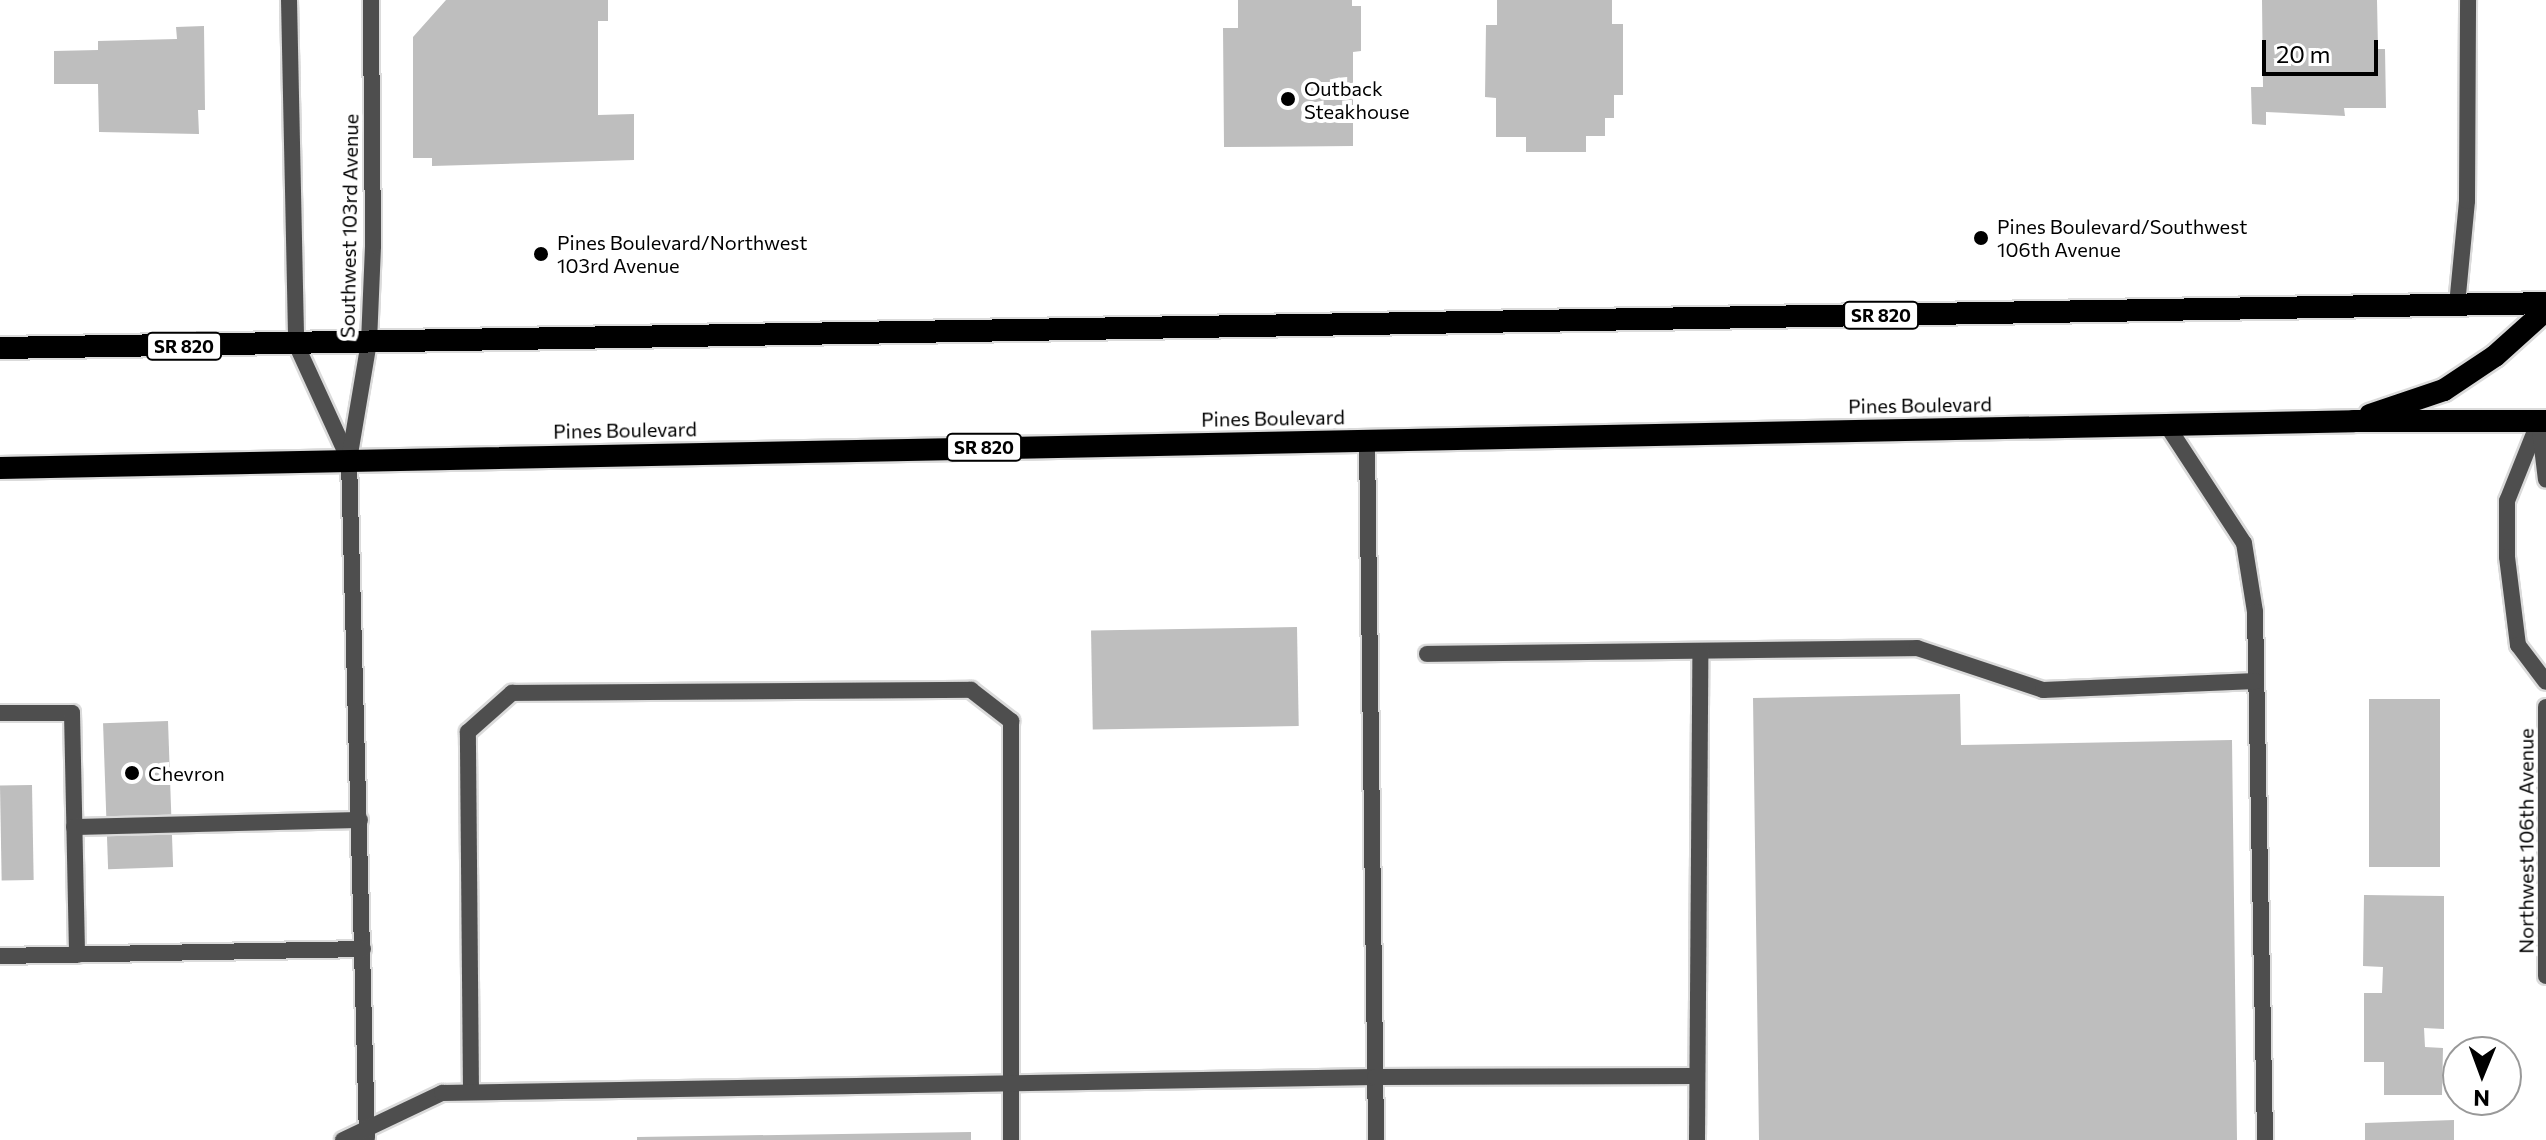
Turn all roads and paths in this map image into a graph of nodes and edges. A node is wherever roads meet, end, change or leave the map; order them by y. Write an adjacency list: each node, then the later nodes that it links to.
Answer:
1 (289, 0): 8 (street)
2 (371, 0): 7 (street, Southwest 103rd Avenue)
3 (2468, 0): 5 (street)
4 (2546, 303): 5 (highway, SR 820)
5 (2457, 305): 7 (highway, SR 820)
6 (2546, 310): 11 (highway)
7 (369, 342): 8 (highway, SR 820); 14 (street, Southwest 103rd Avenue)
8 (296, 344): 9 (highway, SR 820); 14 (street)
9 (0, 348)
10 (2544, 417): 11 (highway, Pines Boulevard / SR 820); 16 (street); 20 (street)
11 (2354, 421): 12 (highway, Pines Boulevard / SR 820)
12 (2166, 424): 13 (highway, Pines Boulevard / SR 820); 19 (street)
13 (1367, 440): 14 (highway, Pines Boulevard / SR 820); 31 (street)
14 (349, 460): 15 (highway, Pines Boulevard / SR 820); 23 (street)
15 (0, 468)
16 (2546, 480)
17 (1700, 651): 18 (street); 19 (street); 30 (street)
18 (1427, 654)
19 (2256, 681): 39 (street)
20 (2546, 682)
21 (2546, 707): 25 (street, Northwest 106th Avenue)
22 (0, 713): 24 (street)
23 (360, 820): 24 (street); 26 (street)
24 (74, 827): 27 (street)
25 (2545, 869): 29 (street, Northwest 106th Avenue)
26 (363, 949): 27 (street); 34 (street)
27 (77, 955): 28 (street)
28 (0, 956)
29 (2546, 976)
30 (1697, 1076): 31 (street); 38 (street)
31 (1375, 1077): 32 (street); 37 (street)
32 (1011, 1083): 33 (street); 33 (street); 36 (street)
33 (471, 1092): 34 (street)
34 (367, 1136): 35 (street)
35 (343, 1140)
36 (1011, 1140)
37 (1376, 1140)
38 (1697, 1140)
39 (2265, 1140)

